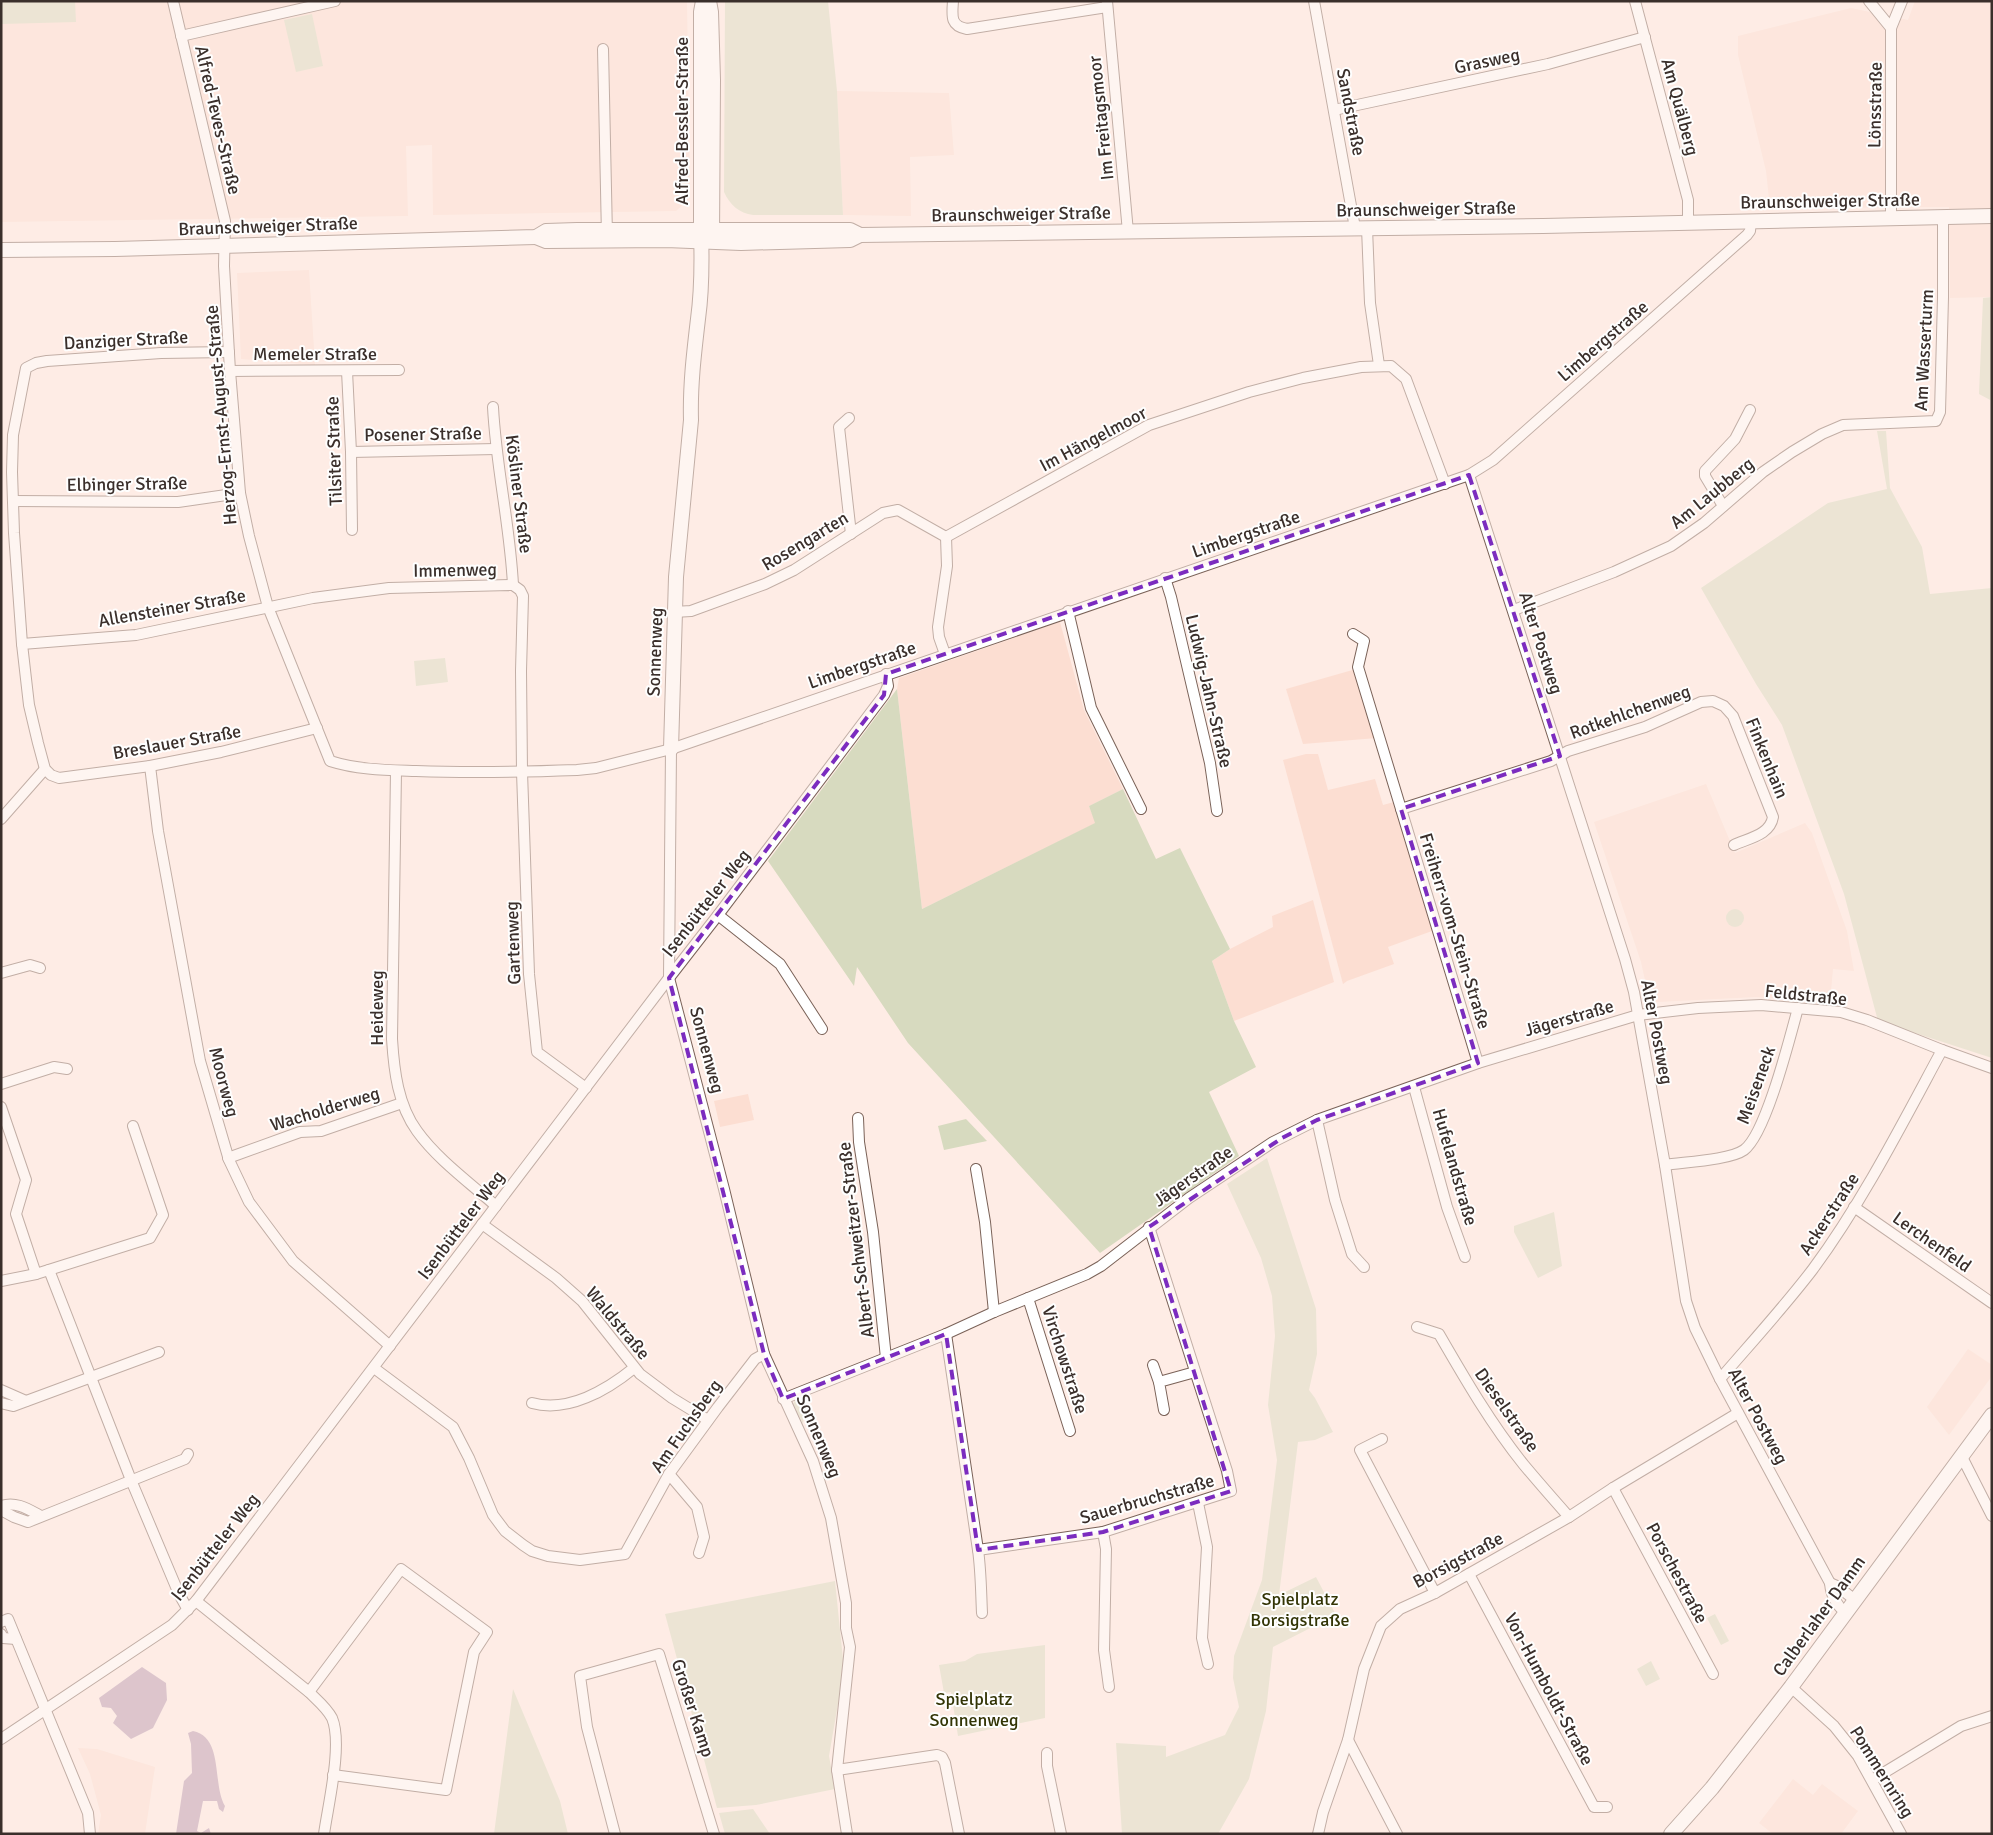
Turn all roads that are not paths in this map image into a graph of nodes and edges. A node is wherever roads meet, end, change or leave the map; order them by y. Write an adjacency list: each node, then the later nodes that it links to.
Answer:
1 (173, 1): 12 (street, Alfred-Teves-Straße)
2 (335, 1): 12 (street)
3 (702, 1): 24 (street, Alfred-Bessler-Straße)
4 (709, 1): 24 (street, Alfred-Bessler-Straße)
5 (953, 1): 10 (street)
6 (1314, 1): 15 (street, Sandstraße)
7 (1635, 1): 13 (street, Am Quälberg)
8 (1869, 1): 11 (street)
9 (1902, 1): 11 (street)
10 (1107, 4): 21 (street, Im Freitagsmoor)
11 (1891, 28): 18 (street, Lönsstraße)
12 (181, 36): 25 (street, Alfred-Teves-Straße)
13 (1645, 37): 15 (street, Grasweg); 20 (street, Am Quälberg)
14 (603, 49): 23 (street)
15 (1334, 110): 22 (street, Sandstraße)
16 (1992, 216): 17 (street, Braunschweiger Straße)
17 (1943, 217): 18 (street, Braunschweiger Straße); 35 (street, Am Wasserturm)
18 (1891, 218): 19 (street, Braunschweiger Straße)
19 (1751, 221): 20 (street, Braunschweiger Straße); 38 (street, Limbergstraße)
20 (1688, 223): 22 (street, Braunschweiger Straße)
21 (1128, 232): 22 (street, Braunschweiger Straße); 24 (street, Braunschweiger Straße)
22 (1363, 232): 28 (street)
23 (607, 235): 24 (street, Braunschweiger Straße); 25 (street, Braunschweiger Straße)
24 (706, 239): 51 (street, Sonnenweg)
25 (224, 246): 26 (street, Braunschweiger Straße); 27 (street, Herzog-Ernst-August-Straße)
26 (1, 250)
27 (229, 352): 30 (street, Herzog-Ernst-August-Straße); 41 (street, Danziger Straße)
28 (1379, 365): 39 (street); 45 (street, Im Hängelmoor)
29 (399, 370): 31 (street, Memeler Straße)
30 (230, 371): 31 (street, Memeler Straße); 40 (street, Herzog-Ernst-August-Straße)
31 (347, 371): 37 (street, Tilsiter Straße)
32 (494, 407): 36 (street, Kösliner Straße)
33 (1750, 410): 42 (street)
34 (849, 418): 44 (street)
35 (1842, 425): 42 (street, Am Laubberg)
36 (496, 449): 37 (street, Posener Straße); 47 (street, Kösliner Straße)
37 (351, 452): 43 (street, Tilsiter Straße)
38 (1469, 475): 39 (street, Limbergstraße); 49 (street, Alter Postweg)
39 (1445, 484): 46 (street, Limbergstraße)
40 (240, 493): 41 (street, Elbinger Straße); 48 (street, Herzog-Ernst-August-Straße)
41 (13, 501): 53 (street)
42 (1723, 506): 49 (street, Am Laubberg)
43 (352, 530)
44 (851, 534): 45 (street, Rosengarten); 51 (street, Rosengarten)
45 (946, 537): 54 (street)
46 (1165, 578): 50 (street, Limbergstraße); 66 (street, Ludwig-Jahn-Straße)
47 (513, 585): 48 (street, Immenweg); 63 (street, Immenweg)
48 (268, 607): 53 (street, Allensteiner Straße); 57 (street, Herzog-Ernst-August-Straße)
49 (1514, 610): 59 (street, Alter Postweg)
50 (1068, 611): 54 (street, Limbergstraße); 64 (street)
51 (674, 612): 58 (street, Sonnenweg)
52 (1353, 634): 65 (street, Freiherr-vom-Stein-Straße)
53 (22, 644): 61 (street)
54 (945, 654): 55 (street, Limbergstraße)
55 (886, 674): 58 (street, Limbergstraße); 69 (street, Isenbütteler Weg)
56 (1713, 701): 59 (street, Rotkehlchenweg); 68 (street, Finkenhain)
57 (317, 728): 60 (street, Breslauer Straße); 62 (street, Herzog-Ernst-August-Straße)
58 (671, 749): 63 (street, Herzog-Ernst-August-Straße); 72 (street, Sonnenweg)
59 (1560, 756): 65 (street); 74 (street, Alter Postweg)
60 (150, 766): 61 (street, Breslauer Straße); 88 (street, Moorweg)
61 (45, 768): 67 (street)
62 (396, 771): 63 (street, Herzog-Ernst-August-Straße); 83 (street, Heideweg)
63 (522, 772): 82 (street, Gartenweg)
64 (1141, 809)
65 (1400, 809): 77 (street, Freiherr-vom-Stein-Straße)
66 (1217, 811)
67 (1, 819)
68 (1734, 845)
69 (718, 915): 72 (street, Isenbütteler Weg); 75 (street)
70 (40, 968): 71 (street)
71 (1, 973)
72 (669, 978): 82 (street, Isenbütteler Weg); 107 (street, Sonnenweg)
73 (1798, 1008): 74 (street, Feldstraße); 76 (street, Feldstraße); 89 (street, Meiseneck)
74 (1638, 1015): 77 (street, Jägerstraße); 89 (street, Alter Postweg)
75 (822, 1030)
76 (1942, 1050): 78 (street, Feldstraße); 92 (street, Ackerstraße)
77 (1478, 1063): 81 (street, Jägerstraße)
78 (1992, 1068)
79 (66, 1069): 80 (street)
80 (1, 1084)
81 (1414, 1087): 86 (street, Jägerstraße); 95 (street, Hufelandstraße)
82 (586, 1088): 91 (street, Isenbütteler Weg)
83 (402, 1102): 88 (street, Wacholderweg); 91 (street, Heideweg)
84 (1, 1107): 98 (street)
85 (858, 1118): 108 (street, Albert-Schweitzer-Straße)
86 (1317, 1120): 94 (street, Jägerstraße); 96 (street)
87 (133, 1126): 97 (street)
88 (228, 1158): 105 (street, Moorweg)
89 (1665, 1165): 114 (street, Alter Postweg)
90 (976, 1169): 102 (street)
91 (496, 1206): 93 (street, Isenbütteler Weg)
92 (1854, 1207): 101 (street, Lerchenfeld); 114 (street, Ackerstraße)
93 (482, 1224): 105 (street, Isenbütteler Weg); 111 (street, Waldstraße)
94 (1149, 1227): 100 (street, Jägerstraße); 112 (street, Sauerbruchstraße)
95 (1465, 1257)
96 (1364, 1267)
97 (49, 1270): 98 (street); 113 (street)
98 (36, 1274): 99 (street)
99 (1, 1280)
100 (1028, 1298): 102 (street, Jägerstraße); 125 (street, Virchowstraße)
101 (1992, 1304)
102 (994, 1312): 104 (street, Jägerstraße)
103 (1417, 1327): 135 (street, Dieselstraße)
104 (946, 1334): 108 (street, Jägerstraße); 137 (street)
105 (390, 1346): 110 (street, Isenbütteler Weg)
106 (159, 1352): 113 (street)
107 (764, 1354): 117 (street, Sonnenweg); 124 (street, Am Fuchsberg)
108 (886, 1358): 117 (street, Jägerstraße)
109 (1153, 1365): 115 (street)
110 (374, 1368): 129 (street, Am Fuchsberg); 143 (street, Isenbütteler Weg)
111 (634, 1368): 120 (street); 124 (street, Waldstraße)
112 (1195, 1372): 115 (street); 132 (street, Sauerbruchstraße)
113 (90, 1376): 118 (street); 130 (street)
114 (1720, 1379): 122 (street, Alter Postweg)
115 (1159, 1382): 121 (street)
116 (1, 1390): 118 (street)
117 (784, 1399): 160 (street, Sonnenweg)
118 (26, 1401): 119 (street)
119 (1, 1403)
120 (532, 1403)
121 (1164, 1410)
122 (1738, 1413): 131 (street, Borsigstraße); 140 (street, Alter Postweg)
123 (1992, 1415): 128 (street, Calberlaher Damm)
124 (708, 1420): 129 (street, Am Fuchsberg)
125 (1070, 1431)
126 (1382, 1439): 141 (street)
127 (188, 1454): 130 (street)
128 (1962, 1456): 134 (street); 142 (street, Calberlaher Damm)
129 (669, 1474): 138 (street)
130 (131, 1480): 133 (street); 144 (street)
131 (1613, 1488): 135 (street, Borsigstraße); 151 (street, Porschestraße)
132 (1198, 1503): 136 (street, Sauerbruchstraße); 150 (street)
133 (1, 1508)
134 (1992, 1516)
135 (1569, 1517): 139 (street, Borsigstraße)
136 (1103, 1532): 137 (street, Sauerbruchstraße); 152 (street)
137 (978, 1550): 145 (street)
138 (699, 1552)
139 (1469, 1574): 141 (street, Borsigstraße); 163 (street, Von-Humboldt-Straße)
140 (1830, 1583): 142 (street, Alter Postweg); 146 (street, Alter Postweg)
141 (1435, 1593): 158 (street, Borsigstraße)
142 (1855, 1600): 146 (street, Calberlaher Damm)
143 (196, 1601): 144 (street, Isenbütteler Weg); 154 (street)
144 (188, 1610): 155 (street, Isenbütteler Weg)
145 (982, 1613)
146 (1846, 1613): 153 (street, Calberlaher Damm)
147 (1, 1622): 149 (street)
148 (1, 1634): 149 (street)
149 (16, 1639): 155 (street)
150 (1208, 1664)
151 (1713, 1674)
152 (1109, 1687)
153 (1791, 1688): 162 (street, Pommernring); 173 (street, Calberlaher Damm)
154 (309, 1692): 161 (street); 161 (street)
155 (46, 1711): 157 (street, Isenbütteler Weg); 164 (street)
156 (1992, 1716): 162 (street)
157 (1, 1740)
158 (1348, 1740): 171 (street, Borsigstraße); 172 (street)
159 (1047, 1753): 170 (street)
160 (836, 1770): 168 (street, Sonnenweg); 169 (street)
161 (333, 1775): 165 (street)
162 (1872, 1780): 174 (street, Pommernring)
163 (1607, 1807)
164 (90, 1834)
165 (324, 1834)
166 (615, 1834): 167 (street, Großer Kamp)
167 (714, 1834)
168 (847, 1834)
169 (959, 1834)
170 (1061, 1834)
171 (1318, 1834)
172 (1397, 1834)
173 (1670, 1834)
174 (1902, 1834)

